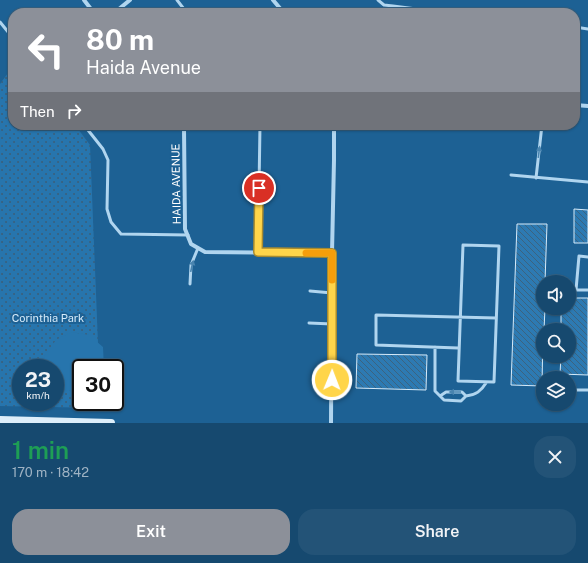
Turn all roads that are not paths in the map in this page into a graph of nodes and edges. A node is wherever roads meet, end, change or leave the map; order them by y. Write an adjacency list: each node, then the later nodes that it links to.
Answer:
1 (84, 0): 8 (street)
2 (130, 0): 9 (street)
3 (177, 0): 10 (lane)
4 (273, 0): 11 (street)
5 (378, 0): 7 (lane)
6 (387, 0): 7 (lane)
7 (384, 5): 12 (lane)
8 (90, 8)
9 (120, 8)
10 (183, 8)
11 (280, 8)
12 (403, 8)
13 (0, 22): 14 (lane)
14 (8, 32)
15 (88, 130): 23 (lane)
16 (184, 130): 23 (street, HAIDA AVENUE)
17 (260, 130): 25 (lane)
18 (334, 130): 26 (street)
19 (541, 130): 21 (lane, one-way to 19)
20 (511, 176): 21 (lane)
21 (536, 178): 22 (lane)
22 (588, 182)
23 (188, 236): 24 (street, HAIDA AVENUE)
24 (198, 248): 25 (street); 28 (lane, one-way to 24)
25 (258, 252): 26 (street)
26 (332, 253): 31 (street)
27 (588, 257): 29 (lane)
28 (190, 284)
29 (588, 290)
30 (310, 291): 31 (lane)
31 (332, 293): 35 (street)
32 (460, 317): 33 (lane); 33 (lane); 36 (lane); 37 (lane)
33 (496, 318): 38 (lane)
34 (309, 323): 35 (lane)
35 (332, 324): 46 (street)
36 (436, 347): 37 (lane); 41 (lane)
37 (458, 348): 38 (lane)
38 (486, 383): 42 (lane)
39 (576, 390): 40 (lane)
40 (588, 390)
41 (440, 396): 42 (lane, one-way to 41); 42 (lane)
42 (466, 396)
43 (0, 420): 44 (main road)
44 (107, 423): 45 (main road)
45 (111, 423)
46 (331, 423)

